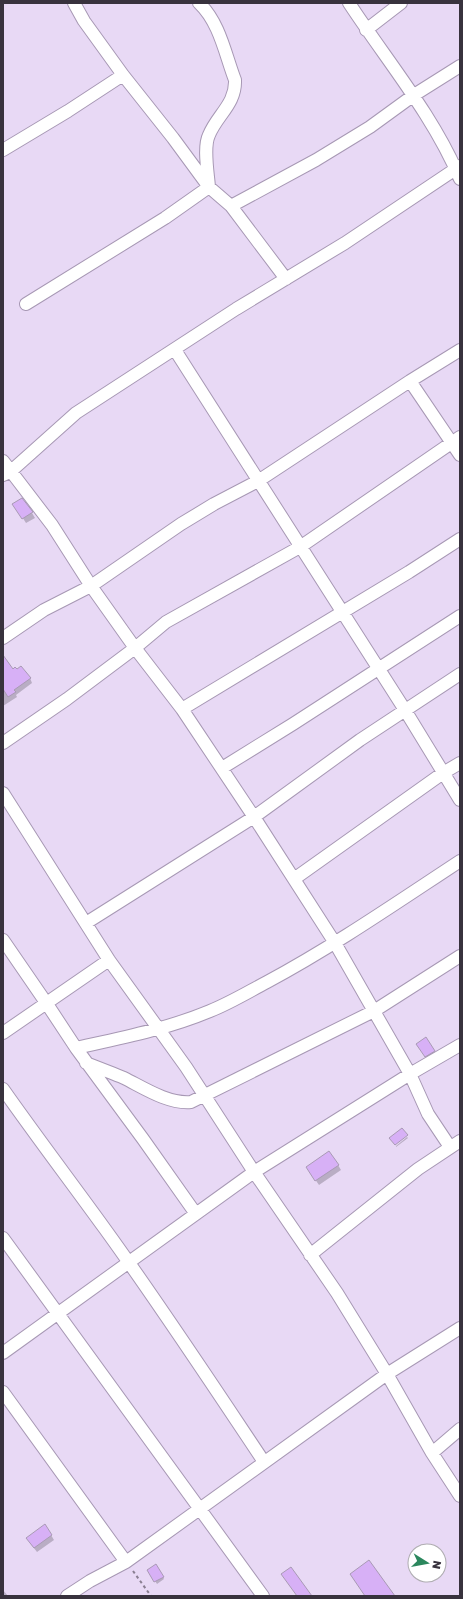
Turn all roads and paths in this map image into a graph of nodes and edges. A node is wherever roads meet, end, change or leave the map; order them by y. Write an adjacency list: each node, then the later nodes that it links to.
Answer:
1 (74, 3): 7 (street)
2 (199, 3): 11 (street)
3 (349, 3): 5 (street)
4 (401, 3): 5 (street)
5 (366, 30): 8 (street)
6 (460, 66): 8 (street)
7 (123, 74): 9 (street); 11 (street)
8 (414, 95): 10 (street); 12 (street)
9 (3, 150)
10 (459, 171): 13 (street)
11 (209, 187): 12 (street); 14 (street)
12 (231, 206): 13 (street)
13 (286, 279): 15 (street)
14 (26, 304)
15 (175, 350): 21 (street); 22 (street)
16 (460, 350): 17 (street)
17 (410, 381): 18 (street); 22 (street)
18 (456, 440): 19 (street); 24 (street)
19 (460, 455)
20 (3, 461): 21 (street)
21 (6, 474): 25 (street)
22 (258, 481): 24 (street); 25 (street)
23 (460, 539): 26 (street)
24 (300, 547): 26 (street); 29 (street)
25 (91, 586): 28 (street); 29 (street)
26 (342, 613): 30 (street); 32 (street)
27 (460, 616): 30 (street)
28 (3, 638)
29 (135, 648): 32 (street); 34 (street)
30 (378, 669): 33 (street); 36 (street)
31 (460, 674): 33 (street)
32 (182, 709): 36 (street)
33 (405, 710): 37 (street); 40 (street)
34 (3, 743)
35 (460, 763): 37 (street)
36 (222, 768): 40 (street)
37 (443, 773): 39 (street); 42 (street)
38 (3, 793): 43 (street)
39 (460, 800)
40 (254, 817): 42 (street); 43 (street)
41 (460, 861): 45 (street)
42 (294, 879): 45 (street)
43 (86, 923): 47 (street)
44 (3, 940): 48 (street)
45 (335, 943): 49 (street); 50 (street)
46 (460, 956): 49 (street)
47 (109, 960): 48 (street); 50 (street)
48 (47, 1004): 51 (street); 53 (street)
49 (374, 1011): 55 (street); 57 (street)
50 (159, 1029): 53 (street); 57 (street)
51 (3, 1033)
52 (460, 1045): 55 (street)
53 (76, 1048): 54 (street)
54 (86, 1063): 57 (street); 60 (street)
55 (410, 1074): 58 (street); 59 (street)
56 (3, 1089): 63 (street)
57 (205, 1095): 59 (street)
58 (455, 1144): 62 (street)
59 (254, 1172): 60 (street); 62 (street)
60 (196, 1214): 63 (street)
61 (3, 1238): 64 (street)
62 (310, 1255): 67 (street)
63 (128, 1263): 64 (street); 71 (street)
64 (58, 1313): 66 (street); 73 (street)
65 (460, 1328): 67 (street)
66 (3, 1353)
67 (387, 1374): 70 (street); 71 (street)
68 (3, 1392): 74 (street)
69 (460, 1429): 70 (street)
70 (432, 1453): 72 (street)
71 (264, 1462): 73 (street)
72 (460, 1496)
73 (200, 1509): 74 (street); 77 (street)
74 (126, 1562): 75 (street); 76 (path)
75 (67, 1596)
76 (151, 1596)
77 (263, 1596)

